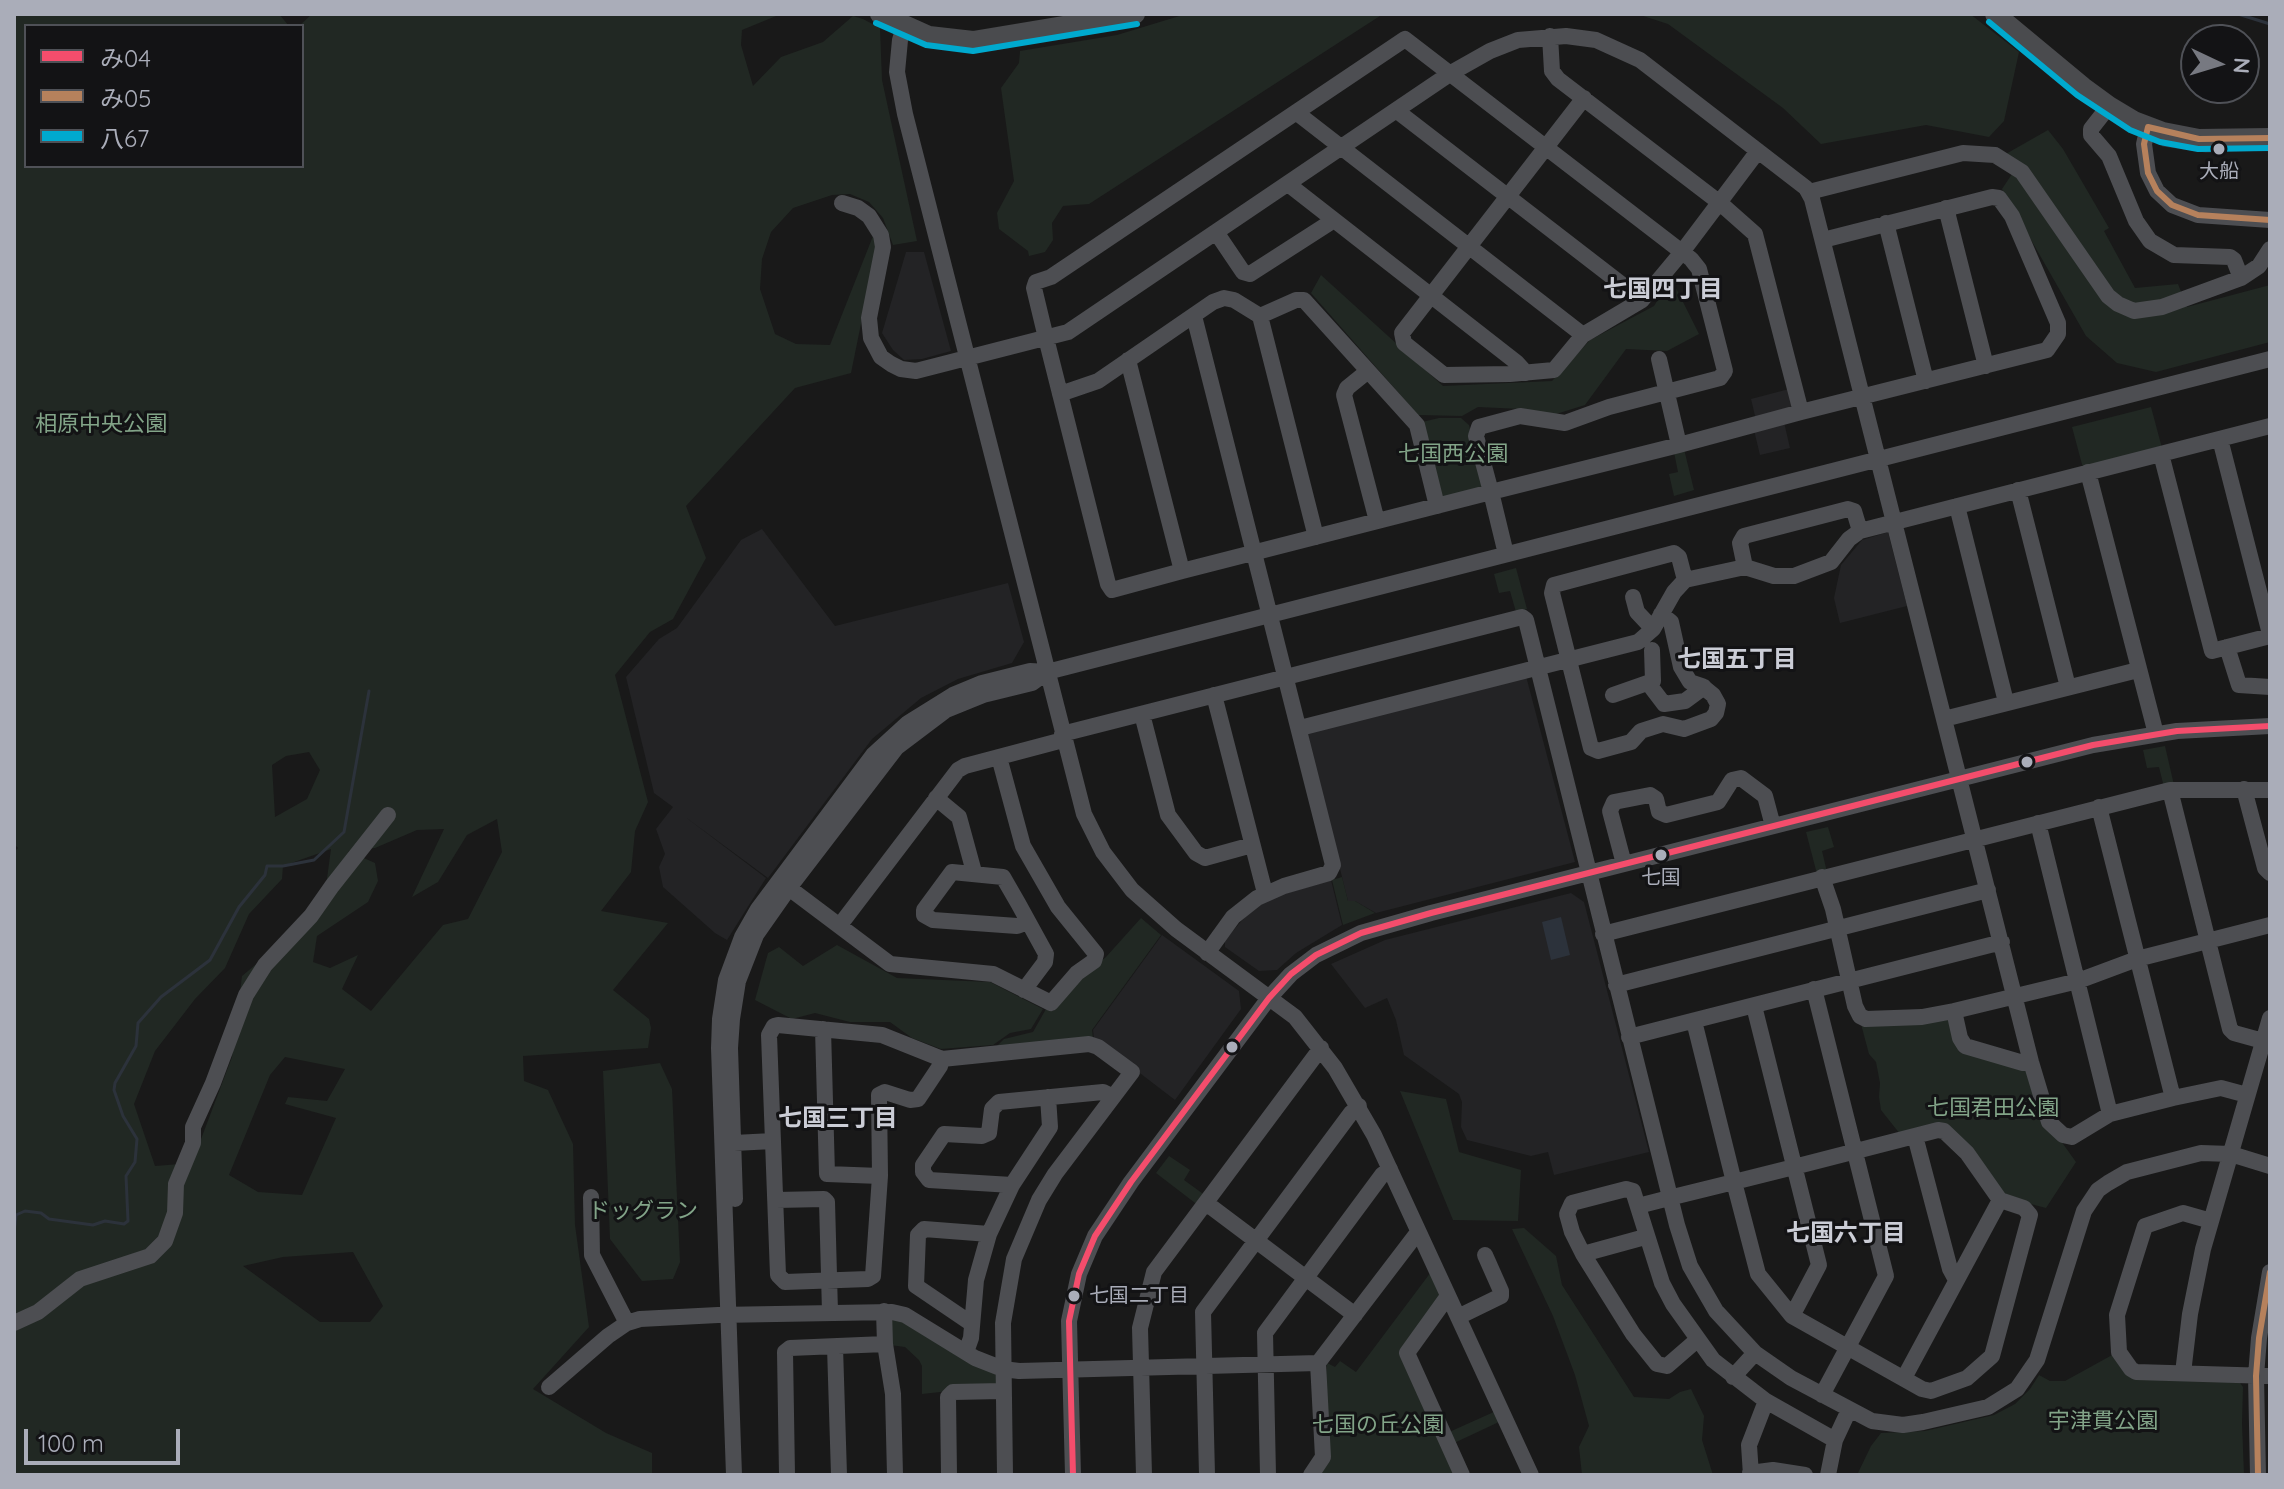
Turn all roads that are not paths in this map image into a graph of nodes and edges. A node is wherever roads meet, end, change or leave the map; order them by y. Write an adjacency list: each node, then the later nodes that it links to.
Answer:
1 (880, 14): 4 (main road)
2 (1135, 14): 4 (main road)
3 (1995, 14): 8 (main road)
4 (904, 27): 37 (street)
5 (1550, 36): 6 (street); 7 (street); 15 (street)
6 (1451, 73): 9 (street); 10 (street); 13 (street)
7 (1584, 98): 13 (street); 20 (street)
8 (2109, 106): 11 (main road); 30 (street)
9 (1397, 111): 14 (street); 18 (street)
10 (1297, 113): 14 (street); 36 (street)
11 (2148, 127): 12 (main road); 23 (street)
12 (2270, 138)
13 (1545, 147): 18 (street); 29 (street)
14 (1342, 148): 16 (street); 27 (street)
15 (1758, 151): 17 (street); 20 (street)
16 (1288, 184): 22 (street); 25 (street)
17 (1809, 192): 26 (street); 30 (street)
18 (1507, 196): 27 (street); 32 (street)
19 (842, 203): 37 (street)
20 (1720, 203): 29 (street); 48 (street)
21 (1946, 208): 24 (street); 41 (street); 41 (street)
22 (1334, 220): 25 (street); 31 (street)
23 (2270, 220)
24 (1886, 223): 26 (street); 44 (street)
25 (1216, 232): 36 (street)
26 (1823, 240): 47 (street)
27 (1470, 246): 31 (street); 35 (street)
28 (2270, 249): 30 (street)
29 (1682, 252): 32 (street); 45 (street)
30 (2241, 278)
31 (1431, 295): 43 (street); 43 (street)
32 (1642, 300): 35 (street)
33 (1194, 316): 34 (street); 40 (street); 63 (street)
34 (1260, 316): 42 (street); 62 (street)
35 (1583, 335): 43 (street)
36 (1046, 338): 37 (street); 46 (street)
37 (966, 358): 78 (street)
38 (1659, 359): 45 (street)
39 (2270, 359): 53 (street)
40 (1128, 360): 46 (street); 66 (street)
41 (1986, 366): 44 (street)
42 (1368, 371): 57 (street); 59 (street)
43 (1526, 373)
44 (1926, 381): 47 (street)
45 (1666, 392): 51 (street); 56 (street)
46 (1060, 394): 66 (street)
47 (1863, 397): 48 (street); 53 (street)
48 (1801, 412): 51 (street)
49 (2270, 426): 50 (street)
50 (2220, 439): 52 (street); 71 (street)
51 (1679, 445): 56 (street)
52 (2161, 454): 54 (street); 73 (street)
53 (1878, 460): 60 (street); 64 (street)
54 (2088, 472): 55 (street); 77 (street)
55 (2018, 490): 58 (street); 82 (street)
56 (1491, 492): 57 (street); 64 (street)
57 (1437, 506): 59 (street)
58 (1957, 506): 60 (street); 86 (street)
59 (1377, 521): 62 (street)
60 (1894, 522): 61 (street); 88 (street)
61 (1860, 531): 65 (street); 65 (street)
62 (1316, 537): 63 (street)
63 (1256, 552): 66 (street); 69 (street)
64 (1506, 554): 69 (street)
65 (1745, 567): 67 (street)
66 (1182, 571)
67 (1685, 580): 70 (street); 75 (street)
68 (1633, 597): 72 (street)
69 (1271, 614): 78 (street); 79 (street)
70 (1661, 614): 72 (street); 74 (street)
71 (2270, 635): 73 (street)
72 (1649, 639): 74 (street); 75 (street); 80 (street)
73 (2227, 647): 83 (street)
74 (1676, 649): 81 (street)
75 (1569, 659): 76 (street); 81 (street)
76 (1537, 666): 79 (street); 90 (street); 108 (street)
77 (2138, 670): 82 (street); 91 (street)
78 (1047, 672): 92 (street); 110 (street)
79 (1287, 676): 84 (street); 90 (street)
80 (1648, 683): 81 (street); 85 (street)
81 (1704, 687)
82 (2068, 687): 86 (street)
83 (2270, 687)
84 (1214, 695): 87 (street); 104 (street)
85 (1613, 695)
86 (2006, 702): 88 (street)
87 (1142, 714): 92 (street); 104 (street)
88 (1944, 719): 94 (street)
89 (2270, 726): 91 (street)
90 (1300, 728): 112 (street)
91 (2156, 734): 94 (street)
92 (1063, 737): 93 (street); 120 (street)
93 (999, 757): 98 (street); 126 (street)
94 (1960, 779): 102 (street); 103 (street)
95 (2244, 789): 96 (street); 97 (street); 107 (street)
96 (2170, 790): 99 (street); 118 (street)
97 (2270, 790)
98 (936, 798): 106 (street); 114 (street)
99 (2099, 807): 101 (street); 121 (street)
100 (388, 815): 180 (street)
101 (2038, 823): 103 (street); 123 (street)
102 (1773, 826): 105 (street); 105 (street)
103 (1976, 839): 109 (street); 111 (street)
104 (1252, 845): 112 (street)
105 (1624, 864): 108 (street)
106 (974, 872): 113 (street); 113 (street)
107 (2270, 873)
108 (1590, 874): 117 (street); 128 (street)
109 (1822, 877): 116 (street); 117 (street)
110 (784, 885): 114 (street); 147 (street); 176 (street)
111 (1988, 890): 116 (street); 119 (street)
112 (1265, 893): 120 (street)
113 (1028, 922): 126 (street)
114 (840, 925): 126 (street)
115 (2270, 925): 118 (street)
116 (1838, 928): 122 (street); 124 (street)
117 (1603, 934): 124 (street)
118 (2207, 940): 121 (street); 135 (street)
119 (2002, 942): 122 (street); 127 (street)
120 (1207, 953): 128 (street)
121 (2137, 959): 123 (street); 142 (street)
122 (1849, 981): 125 (street); 130 (street)
123 (2078, 981): 127 (street); 144 (street)
124 (1616, 985): 134 (street)
125 (1814, 989): 129 (street); 148 (street)
126 (1024, 990)
127 (2015, 996): 130 (street); 138 (street)
128 (1269, 998): 136 (street); 194 (street)
129 (1754, 1006): 132 (street); 151 (street)
130 (1954, 1011): 138 (street)
131 (2270, 1018): 135 (street)
132 (1694, 1021): 134 (street); 154 (street)
133 (823, 1029): 137 (street); 146 (street); 153 (street)
134 (1629, 1037): 157 (street)
135 (2263, 1041): 139 (street)
136 (1321, 1048): 143 (street); 160 (street)
137 (942, 1059): 141 (street); 153 (street)
138 (2031, 1062): 144 (street)
139 (2247, 1095): 142 (street); 149 (street)
140 (1048, 1097): 141 (street); 155 (street); 155 (street)
141 (1113, 1097): 193 (street)
142 (2173, 1098): 144 (street)
143 (1359, 1106): 152 (street); 166 (street)
144 (2110, 1114)
145 (1915, 1136): 148 (street); 159 (street); 171 (street)
146 (773, 1141): 147 (street); 158 (street)
147 (734, 1143): 176 (street)
148 (1855, 1151): 151 (street); 185 (street)
149 (2231, 1154): 150 (street); 162 (street); 203 (street)
150 (2270, 1166)
151 (1794, 1167): 154 (street); 178 (street)
152 (1390, 1169): 163 (street); 170 (street)
153 (880, 1176): 172 (street)
154 (1734, 1182): 157 (street); 178 (street)
155 (1012, 1185): 164 (street)
156 (591, 1197): 181 (street)
157 (1670, 1198): 161 (street); 188 (street)
158 (776, 1200): 172 (street); 172 (street)
159 (2000, 1200): 171 (street); 198 (street)
160 (1206, 1203): 166 (street); 192 (street)
161 (1638, 1206): 165 (street); 167 (street)
162 (2211, 1221): 195 (street); 195 (street)
163 (1418, 1232): 173 (street); 177 (street)
164 (989, 1234): 182 (street); 182 (street)
165 (1645, 1237): 167 (street); 183 (street)
166 (1255, 1241): 170 (street); 191 (street)
167 (1583, 1254): 183 (street)
168 (1485, 1255): 179 (street)
169 (2270, 1272): 196 (street)
170 (1306, 1278): 177 (street); 190 (street)
171 (1956, 1280): 198 (street)
172 (829, 1281): 175 (street)
173 (1448, 1296): 179 (street); 218 (street)
174 (884, 1311): 175 (street); 184 (street); 187 (street)
175 (830, 1312): 176 (street)
176 (734, 1315): 181 (street); 206 (street); 207 (street)
177 (1355, 1315): 189 (street)
178 (1792, 1316): 185 (street)
179 (1458, 1317): 219 (street)
180 (14, 1323)
181 (627, 1323): 199 (street)
182 (972, 1324): 187 (street)
183 (1697, 1340): 197 (street)
184 (885, 1344): 186 (street); 210 (street)
185 (1848, 1346): 198 (street); 201 (street)
186 (835, 1347): 208 (street); 209 (street)
187 (966, 1352): 193 (street)
188 (1755, 1353): 197 (street); 201 (street)
189 (1318, 1363): 190 (street); 217 (street)
190 (1264, 1365): 191 (street); 216 (street)
191 (1204, 1366): 192 (street); 215 (street)
192 (1141, 1368): 194 (street); 214 (street)
193 (1003, 1369): 194 (street); 200 (street)
194 (1069, 1371): 213 (street)
195 (2183, 1373): 196 (street)
196 (2263, 1376): 222 (street)
197 (1733, 1377): 202 (street)
198 (1904, 1378)
199 (549, 1387)
200 (1002, 1391): 211 (street); 212 (street)
201 (1822, 1395): 203 (street)
202 (1766, 1401): 204 (street); 205 (street)
203 (1849, 1410): 204 (street)
204 (1835, 1440): 221 (street)
205 (1751, 1474): 220 (street)
206 (734, 1475)
207 (744, 1475)
208 (787, 1475)
209 (839, 1475)
210 (895, 1475)
211 (949, 1475)
212 (1005, 1475)
213 (1073, 1475)
214 (1144, 1475)
215 (1207, 1475)
216 (1268, 1475)
217 (1311, 1475)
218 (1462, 1475)
219 (1531, 1475)
220 (1805, 1475)
221 (1828, 1475)
222 (2258, 1475)

